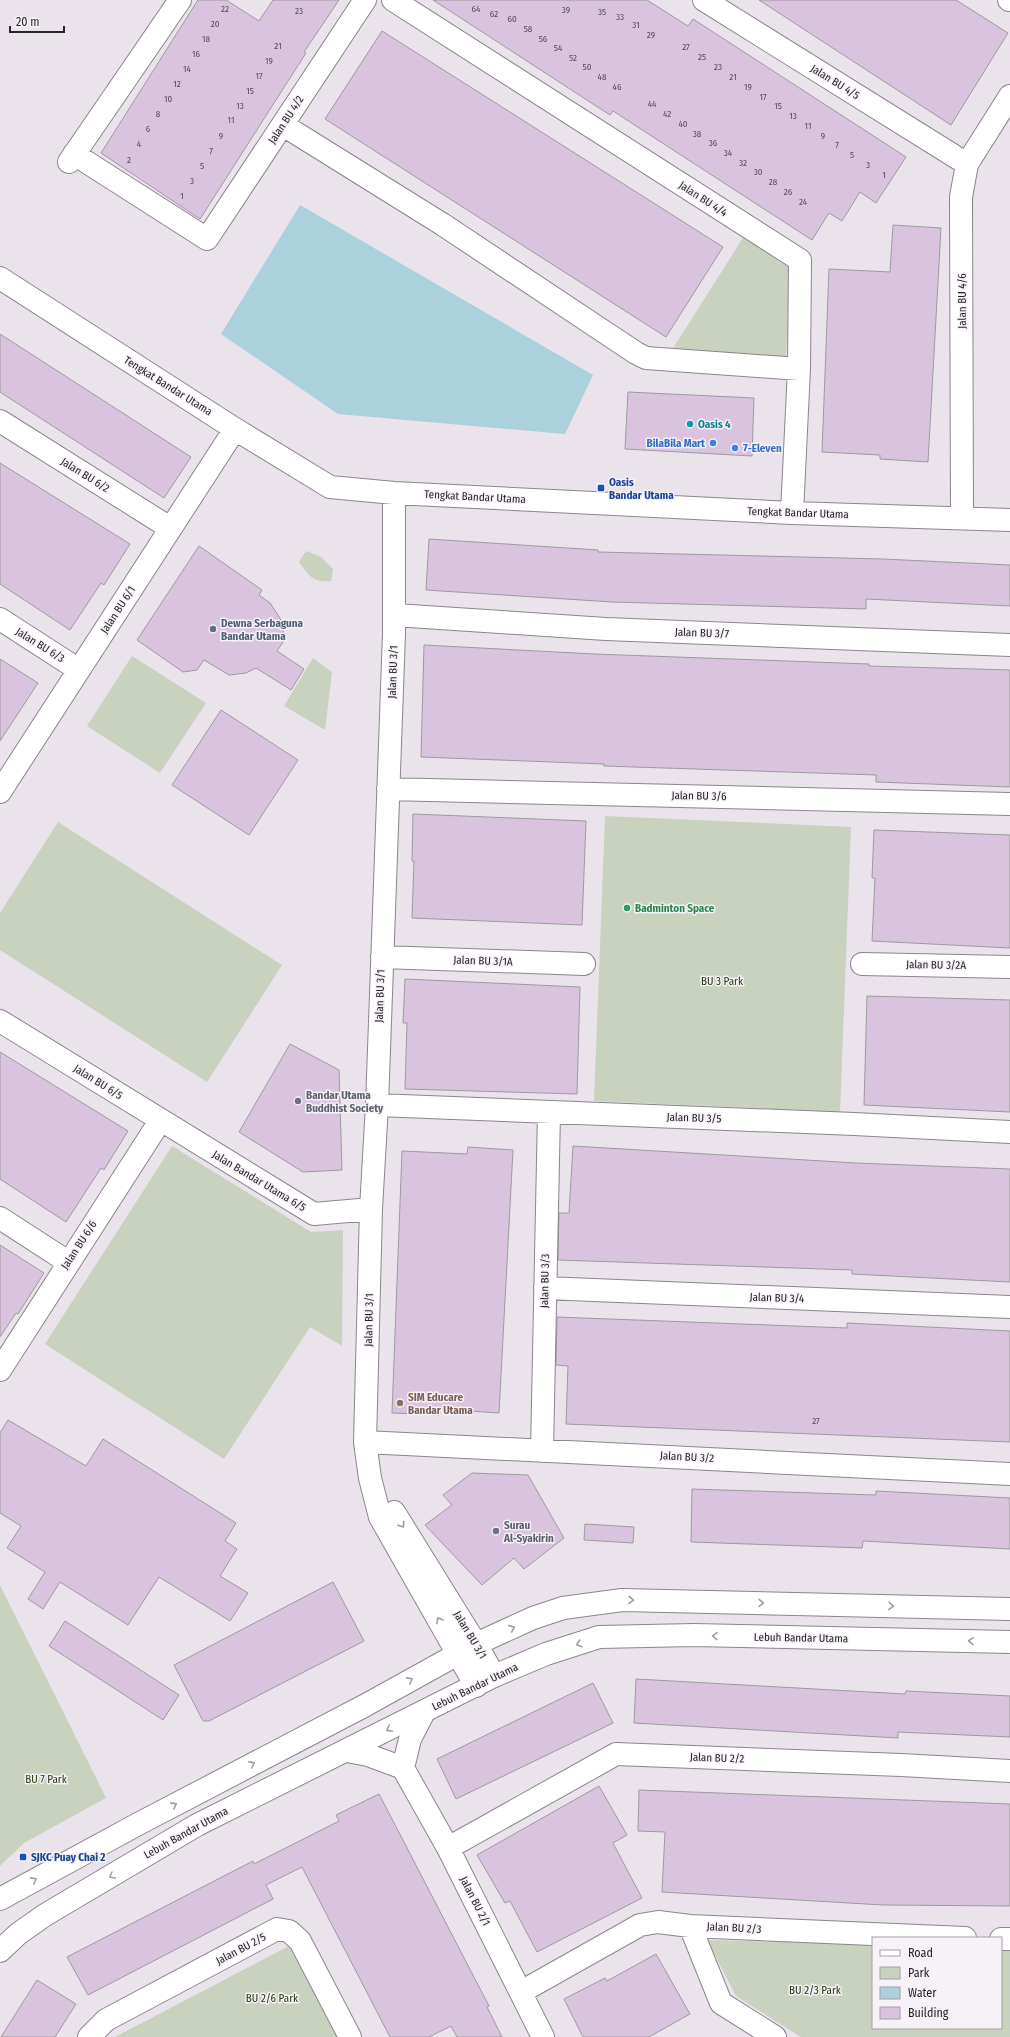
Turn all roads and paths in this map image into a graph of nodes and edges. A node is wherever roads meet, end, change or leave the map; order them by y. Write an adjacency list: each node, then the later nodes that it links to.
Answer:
1 (180, 0): 6 (street, Jalan BU 4/2)
2 (365, 0): 6 (street, Jalan BU 4/2)
3 (393, 0): 9 (street, Jalan BU 4/4)
4 (704, 0): 7 (street, Jalan BU 4/5)
5 (1010, 96): 7 (street, Jalan BU 4/6)
6 (283, 125): 9 (street)
7 (967, 164): 14 (street, Jalan BU 4/6)
8 (0, 278): 11 (street, Tengkat Bandar Utama)
9 (799, 368): 13 (street, Jalan BU 4/4)
10 (0, 421): 16 (street, Jalan BU 6/2)
11 (235, 429): 12 (street, Tengkat Bandar Utama); 16 (street, Jalan BU 6/1)
12 (394, 493): 13 (street, Tengkat Bandar Utama); 17 (street, Jalan BU 3/1)
13 (792, 513): 14 (street, Tengkat Bandar Utama)
14 (962, 518): 15 (street, Tengkat Bandar Utama)
15 (1010, 520)
16 (170, 528): 20 (street, Jalan BU 6/1)
17 (395, 615): 19 (street, Jalan BU 3/7); 21 (street, Jalan BU 3/1)
18 (0, 619): 20 (street, Jalan BU 6/3)
19 (1010, 645)
20 (79, 670): 22 (street, Jalan BU 6/1)
21 (388, 789): 23 (street, Jalan BU 3/6); 24 (street, Jalan BU 3/1)
22 (0, 792)
23 (1010, 804)
24 (382, 957): 25 (street, Jalan BU 3/1A); 29 (street, Jalan BU 3/1)
25 (584, 964)
26 (862, 964): 27 (street, Jalan BU 3/2A)
27 (1010, 967)
28 (0, 1021): 31 (street, Jalan BU 6/5)
29 (377, 1105): 30 (street, Jalan BU 3/5); 34 (street, Jalan BU 3/1)
30 (549, 1112): 32 (street, Jalan BU 3/5); 37 (street, Jalan BU 3/3)
31 (160, 1121): 33 (street, Jalan BU 6/5); 36 (street, Jalan BU 6/6)
32 (1010, 1132)
33 (197, 1143): 34 (street, Jalan Bandar Utama 6/5)
34 (371, 1209): 40 (street, Jalan BU 3/1)
35 (0, 1218): 36 (street)
36 (68, 1262): 39 (street, Jalan BU 6/6)
37 (545, 1288): 38 (street, Jalan BU 3/4); 41 (street, Jalan BU 3/3)
38 (1010, 1307)
39 (0, 1370)
40 (365, 1442): 41 (street, Jalan BU 3/2); 45 (street, Jalan BU 3/1)
41 (542, 1451): 42 (street, Jalan BU 3/2)
42 (1010, 1474)
43 (1010, 1609): 45 (street, one-way to 43)
44 (1010, 1642): 46 (street, Lebuh Bandar Utama, one-way to 46)
45 (467, 1649): 46 (street, Jalan BU 3/1); 52 (street, one-way to 45)
46 (485, 1681): 47 (street, Lebuh Bandar Utama)
47 (424, 1712): 48 (street, Lebuh Bandar Utama, one-way to 48); 49 (street)
48 (347, 1751): 49 (street); 55 (street, Lebuh Bandar Utama, one-way to 55)
49 (403, 1768): 51 (street, Jalan BU 2/1)
50 (1010, 1771): 51 (street, Jalan BU 2/2)
51 (448, 1848): 57 (street, Jalan BU 2/1)
52 (0, 1899)
53 (690, 1926): 54 (street, Jalan BU 2/3); 57 (street, Jalan BU 2/3); 61 (street)
54 (942, 1937)
55 (9, 1940): 56 (street, Lebuh Bandar Utama)
56 (0, 1951)
57 (521, 1992): 60 (street, Jalan BU 2/1)
58 (89, 2037): 59 (street, Jalan BU 2/5)
59 (350, 2037)
60 (543, 2037)
61 (775, 2037)

